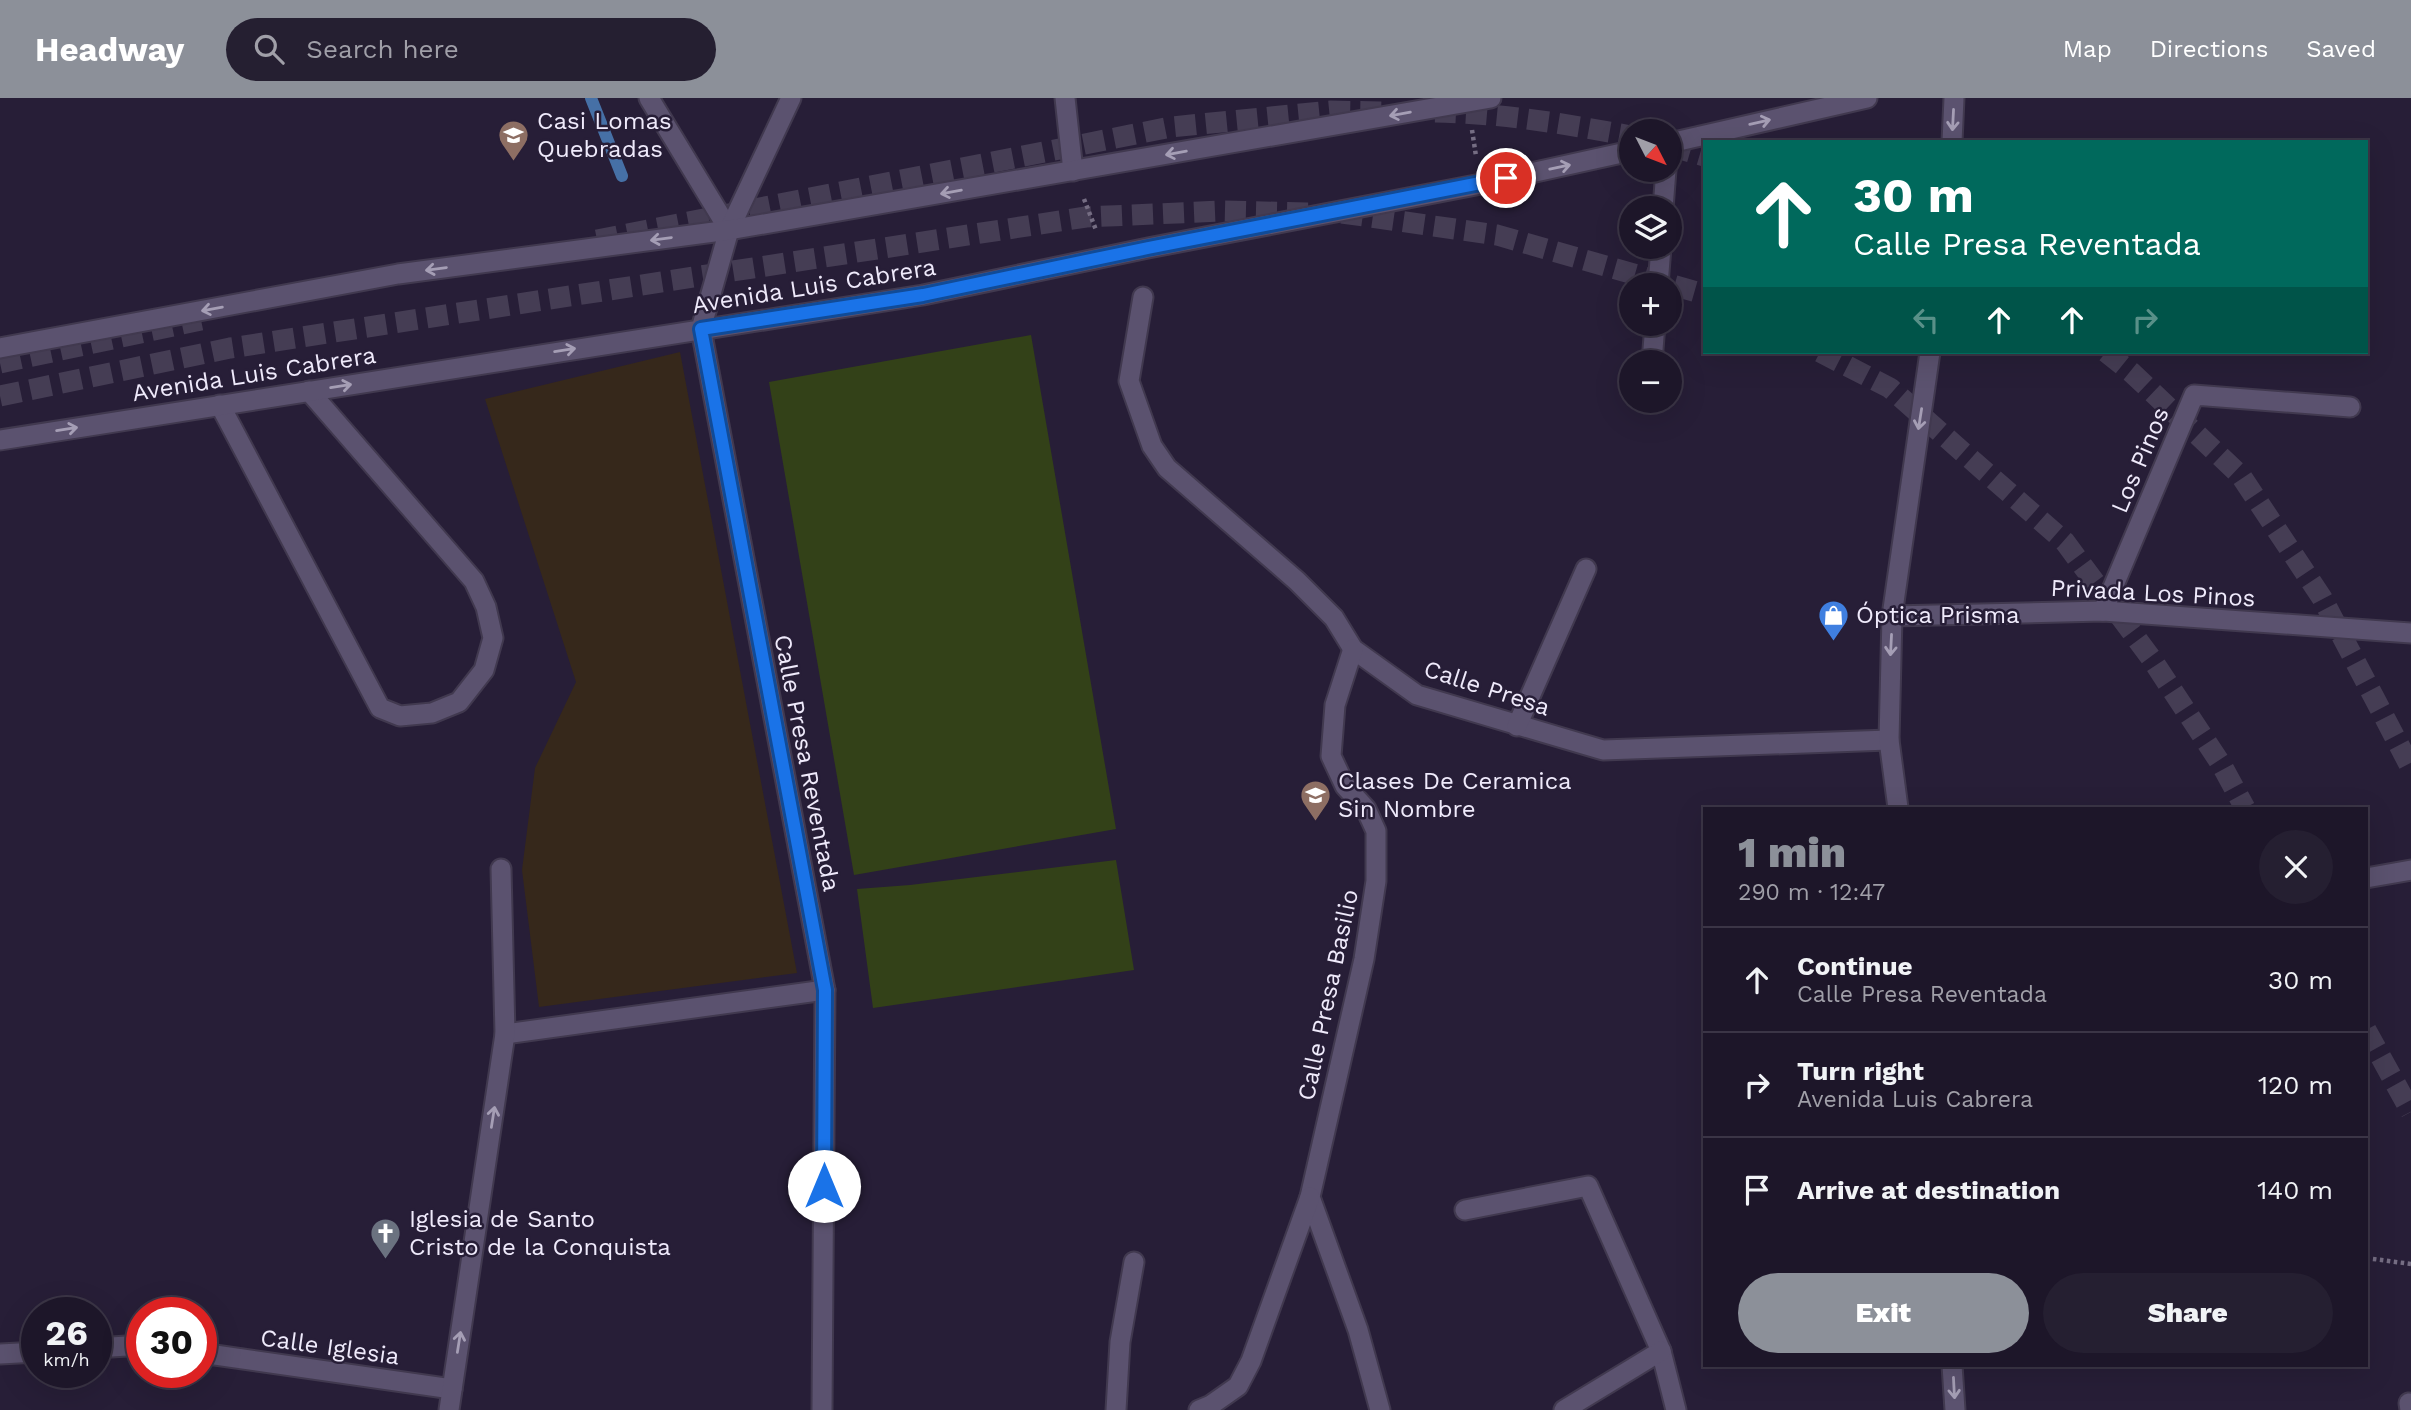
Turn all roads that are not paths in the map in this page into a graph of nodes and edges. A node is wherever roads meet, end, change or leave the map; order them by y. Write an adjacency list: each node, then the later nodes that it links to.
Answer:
1 (649, 98): 12 (street)
2 (791, 98): 12 (street, Calle Presa Reventada)
3 (1065, 98): 11 (street)
4 (1491, 98): 7 (street)
5 (1867, 98): 8 (street, one-way to 5)
6 (1954, 98): 9 (street, one-way to 9)
7 (1467, 100): 11 (street, one-way to 11)
8 (1682, 140)
9 (1952, 140)
10 (1619, 155): 14 (street, Avenida Luis Cabrera, one-way to 10)
11 (1073, 171): 12 (street, one-way to 12)
12 (729, 230): 14 (street, Calle Presa Reventada); 15 (street, one-way to 15)
13 (1143, 297): 25 (street, Calle Presa)
14 (701, 329): 17 (street, Avenida Luis Cabrera, one-way to 14); 32 (street, Calle Presa Reventada)
15 (0, 348)
16 (1930, 354): 23 (street, one-way to 23)
17 (309, 391): 18 (street, Avenida Luis Cabrera); 18 (street)
18 (220, 405): 20 (street, Avenida Luis Cabrera, one-way to 18)
19 (2350, 407): 22 (street, Los Pinos)
20 (0, 440)
21 (1586, 569): 26 (street)
22 (2103, 611): 23 (street, Privada Los Pinos); 24 (street, Privada Los Pinos)
23 (1892, 616): 27 (street, one-way to 27)
24 (2411, 633)
25 (1353, 649): 26 (street, Calle Presa); 34 (street, Calle Presa Basilio)
26 (1517, 726): 27 (street, Calle Presa)
27 (1889, 740): 28 (street)
28 (1898, 807)
29 (502, 869): 33 (street)
30 (2411, 870): 31 (street)
31 (2368, 877)
32 (825, 990): 33 (street); 44 (street, Calle Presa Reventada)
33 (505, 1034): 42 (street, one-way to 33)
34 (1310, 1197): 46 (street, Calle Presa Basilio); 47 (street)
35 (1465, 1210): 37 (street)
36 (1134, 1262): 45 (street)
37 (1661, 1351): 48 (street); 49 (street)
38 (21, 1353): 39 (street)
39 (0, 1354)
40 (217, 1355): 42 (street, Calle Iglesia)
41 (1952, 1367): 50 (street, one-way to 50)
42 (452, 1389): 43 (street)
43 (449, 1410)
44 (822, 1410)
45 (1116, 1410)
46 (1199, 1410)
47 (1380, 1410)
48 (1564, 1410)
49 (1676, 1410)
50 (1955, 1410)

